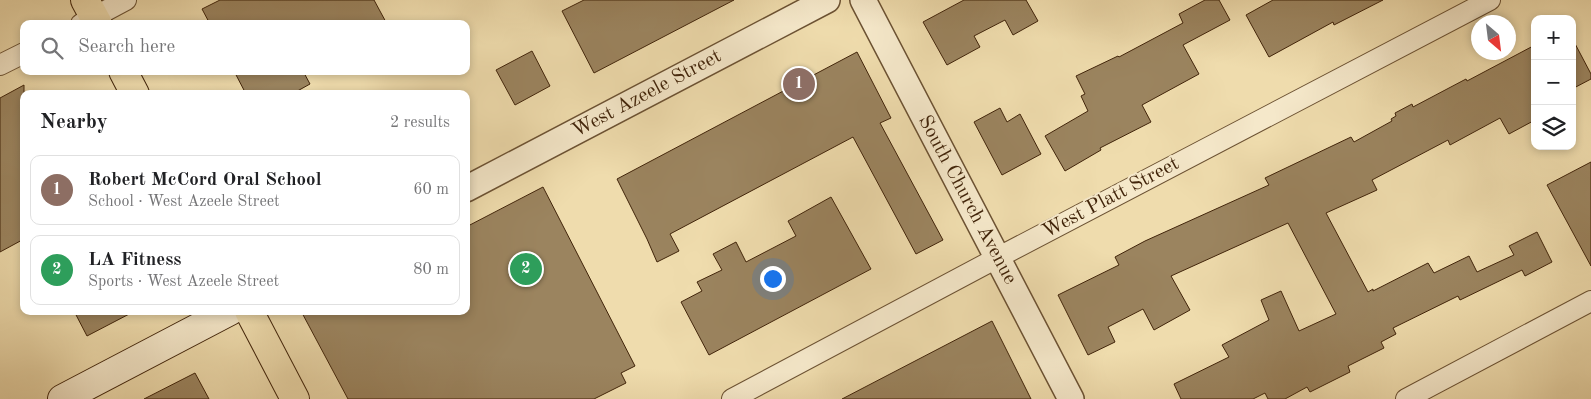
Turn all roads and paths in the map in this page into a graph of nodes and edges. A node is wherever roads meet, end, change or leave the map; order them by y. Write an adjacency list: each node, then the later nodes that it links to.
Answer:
1 (126, 0): 5 (street)
2 (827, 0): 10 (street, West Azeele Street)
3 (863, 0): 11 (street, South Church Avenue)
4 (1490, 0): 11 (street, West Platt Street)
5 (90, 16)
6 (20, 55): 7 (street)
7 (0, 65)
8 (125, 75): 9 (main road)
9 (132, 90)
10 (470, 187)
11 (997, 258): 17 (street, West Platt Street); 18 (street, South Church Avenue)
12 (1591, 301): 19 (street)
13 (222, 315): 15 (main road)
14 (251, 315): 16 (main road)
15 (62, 399)
16 (295, 399)
17 (732, 399)
18 (1071, 399)
19 (1406, 399)

